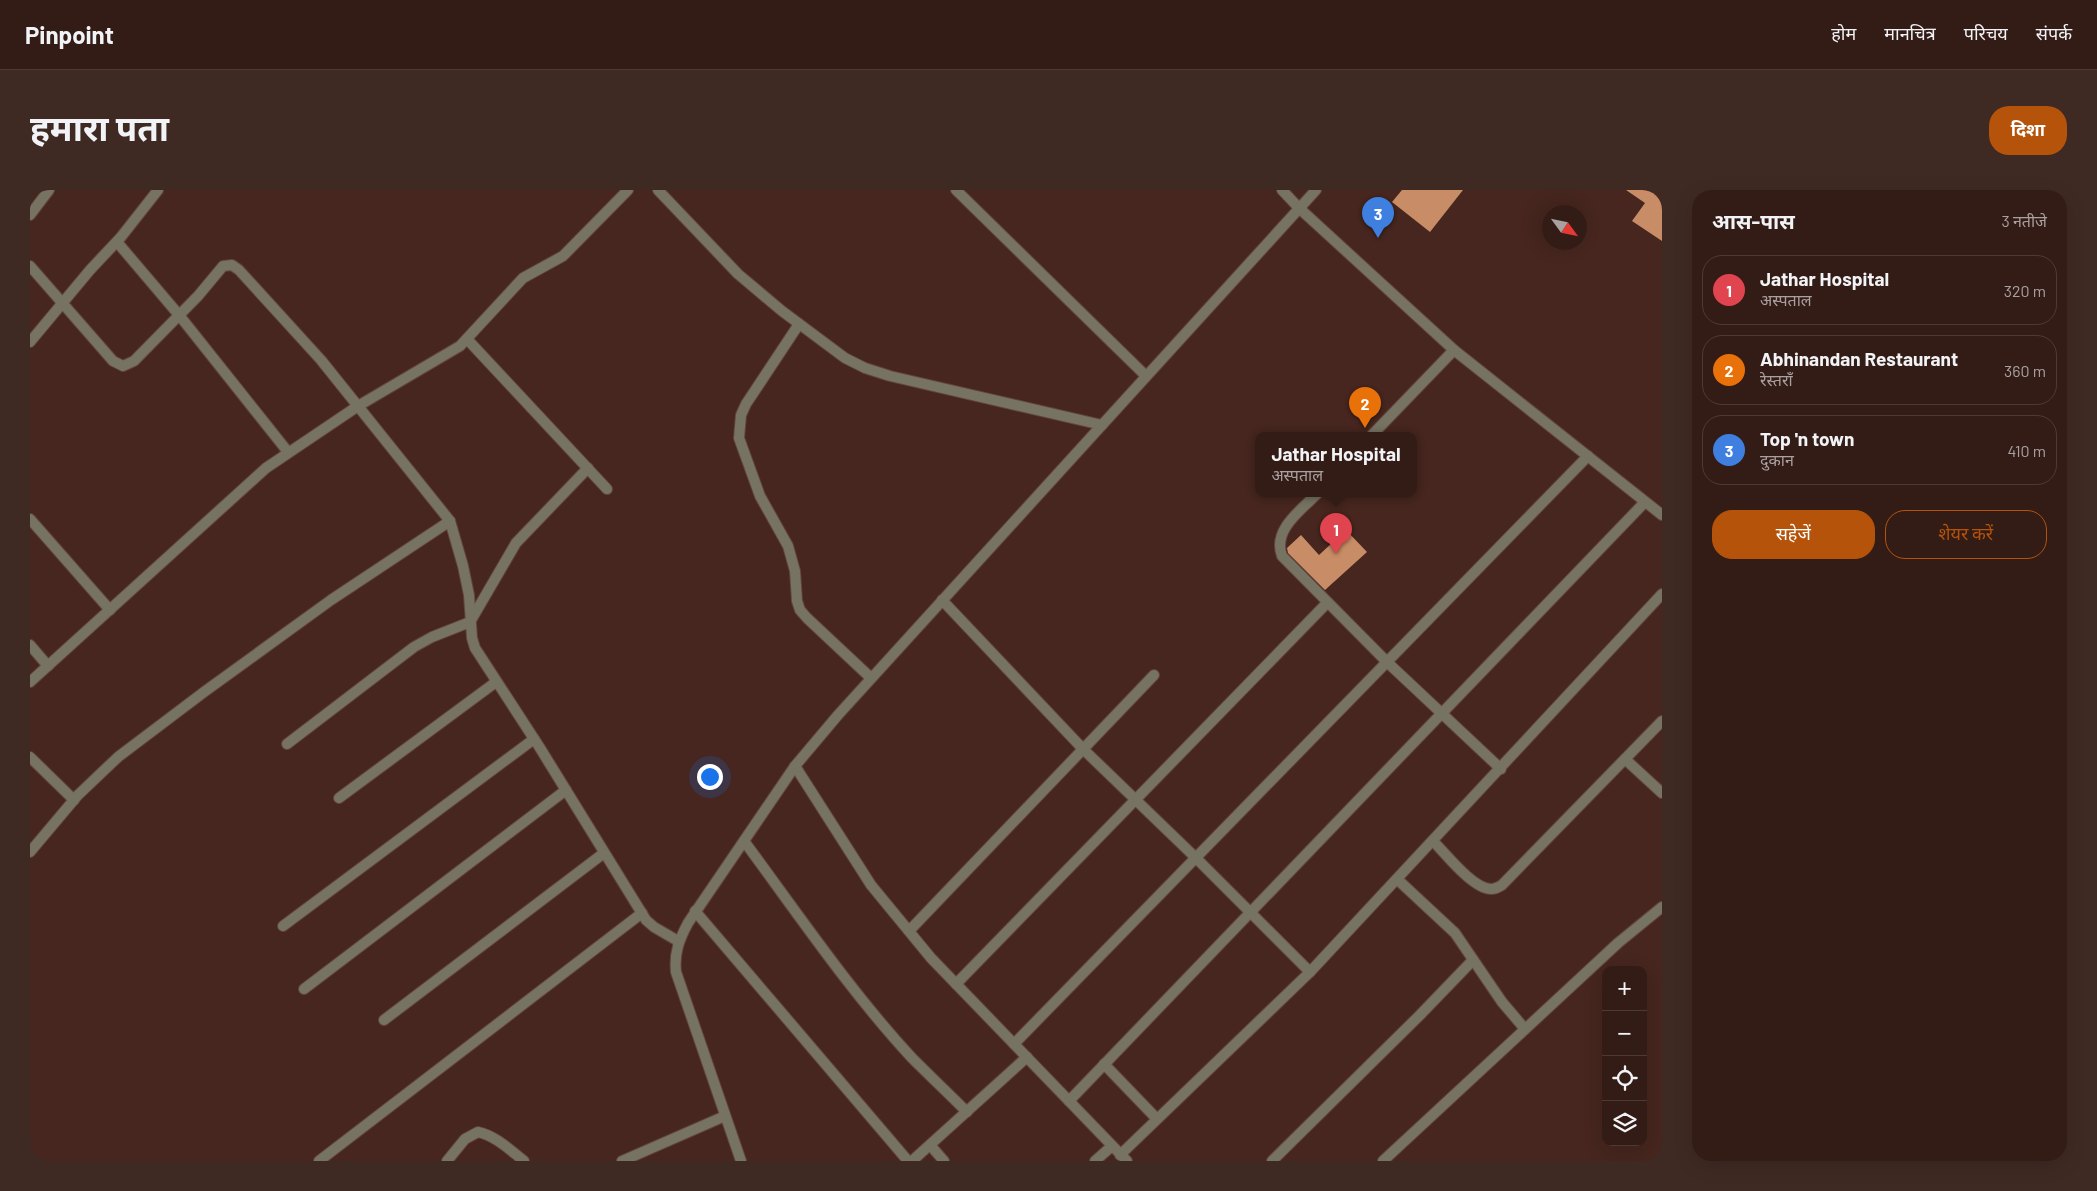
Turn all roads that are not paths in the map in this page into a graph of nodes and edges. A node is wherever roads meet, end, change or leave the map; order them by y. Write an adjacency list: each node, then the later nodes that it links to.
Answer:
1 (50, 190): 9 (street)
2 (158, 190): 10 (street)
3 (628, 190): 15 (street)
4 (658, 190): 14 (street)
5 (956, 190): 18 (street)
6 (1282, 190): 8 (street)
7 (1316, 190): 8 (street)
8 (1299, 208): 17 (street); 18 (street)
9 (30, 214)
10 (117, 242): 12 (street); 13 (street)
11 (30, 266): 12 (street)
12 (63, 303): 13 (street); 16 (street)
13 (179, 316): 19 (street); 22 (street)
14 (799, 324): 20 (street); 40 (street)
15 (467, 339): 19 (street); 24 (street)
16 (30, 342)
17 (1454, 350): 21 (street); 23 (street)
18 (1146, 376): 20 (street)
19 (358, 406): 22 (street); 30 (street)
20 (1102, 425): 32 (street)
21 (1375, 432)
22 (288, 452): 34 (street)
23 (1588, 456): 27 (street); 37 (street)
24 (588, 468): 25 (street); 35 (street)
25 (607, 489)
26 (1314, 497): 33 (street)
27 (1645, 502): 28 (street); 43 (street)
28 (1662, 514)
29 (30, 519): 34 (street)
30 (450, 521): 35 (street); 55 (street)
31 (1662, 594): 51 (street)
32 (942, 600): 40 (street); 47 (street)
33 (1327, 603): 37 (street); 56 (street)
34 (110, 610): 38 (street)
35 (470, 622): 42 (street); 46 (street)
36 (30, 645): 38 (street)
37 (1387, 662): 43 (street); 61 (street)
38 (48, 666): 41 (street)
39 (1154, 675): 47 (street)
40 (871, 678): 50 (street)
41 (30, 682)
42 (496, 682): 45 (street); 54 (street)
43 (1442, 714): 51 (street); 65 (street)
44 (1662, 722): 49 (street)
45 (534, 739): 52 (street); 67 (street)
46 (287, 744)
47 (1083, 750): 56 (street); 68 (street)
48 (30, 757): 55 (street)
49 (1625, 760): 53 (street); 58 (street)
50 (795, 766): 57 (street); 68 (street)
51 (1501, 769): 58 (street)
52 (566, 790): 60 (street); 73 (street)
53 (1662, 794)
54 (339, 798)
55 (74, 800): 59 (street)
56 (1135, 801): 61 (street); 72 (street)
57 (744, 841): 64 (street); 80 (street)
58 (1433, 841): 62 (street)
59 (30, 852)
60 (604, 853): 66 (street); 74 (street)
61 (1196, 858): 65 (street); 76 (street)
62 (1397, 879): 70 (street); 71 (street)
63 (1662, 907): 75 (street)
64 (696, 912): 69 (street); 91 (street)
65 (1250, 912): 71 (street); 78 (street)
66 (642, 913): 69 (street); 86 (street)
67 (283, 926)
68 (908, 931): 72 (street)
69 (678, 941): 81 (street)
70 (1473, 960): 75 (street); 95 (street)
71 (1310, 972): 82 (street)
72 (956, 984): 76 (street)
73 (304, 989)
74 (384, 1020)
75 (1525, 1029): 96 (street)
76 (1014, 1044): 77 (street)
77 (1027, 1057): 79 (street); 80 (street)
78 (1104, 1064): 79 (street); 82 (street)
79 (1069, 1101): 84 (street)
80 (967, 1112): 83 (street)
81 (725, 1116): 89 (street); 90 (street)
82 (1157, 1119): 85 (street)
83 (930, 1145): 92 (street); 93 (street)
84 (1112, 1146): 85 (street); 94 (street)
85 (1124, 1158)
86 (319, 1161)
87 (447, 1161): 88 (street)
88 (524, 1161)
89 (622, 1161)
90 (741, 1161)
91 (908, 1161)
92 (912, 1161)
93 (944, 1161)
94 (1095, 1161)
95 (1272, 1161)
96 (1383, 1161)

